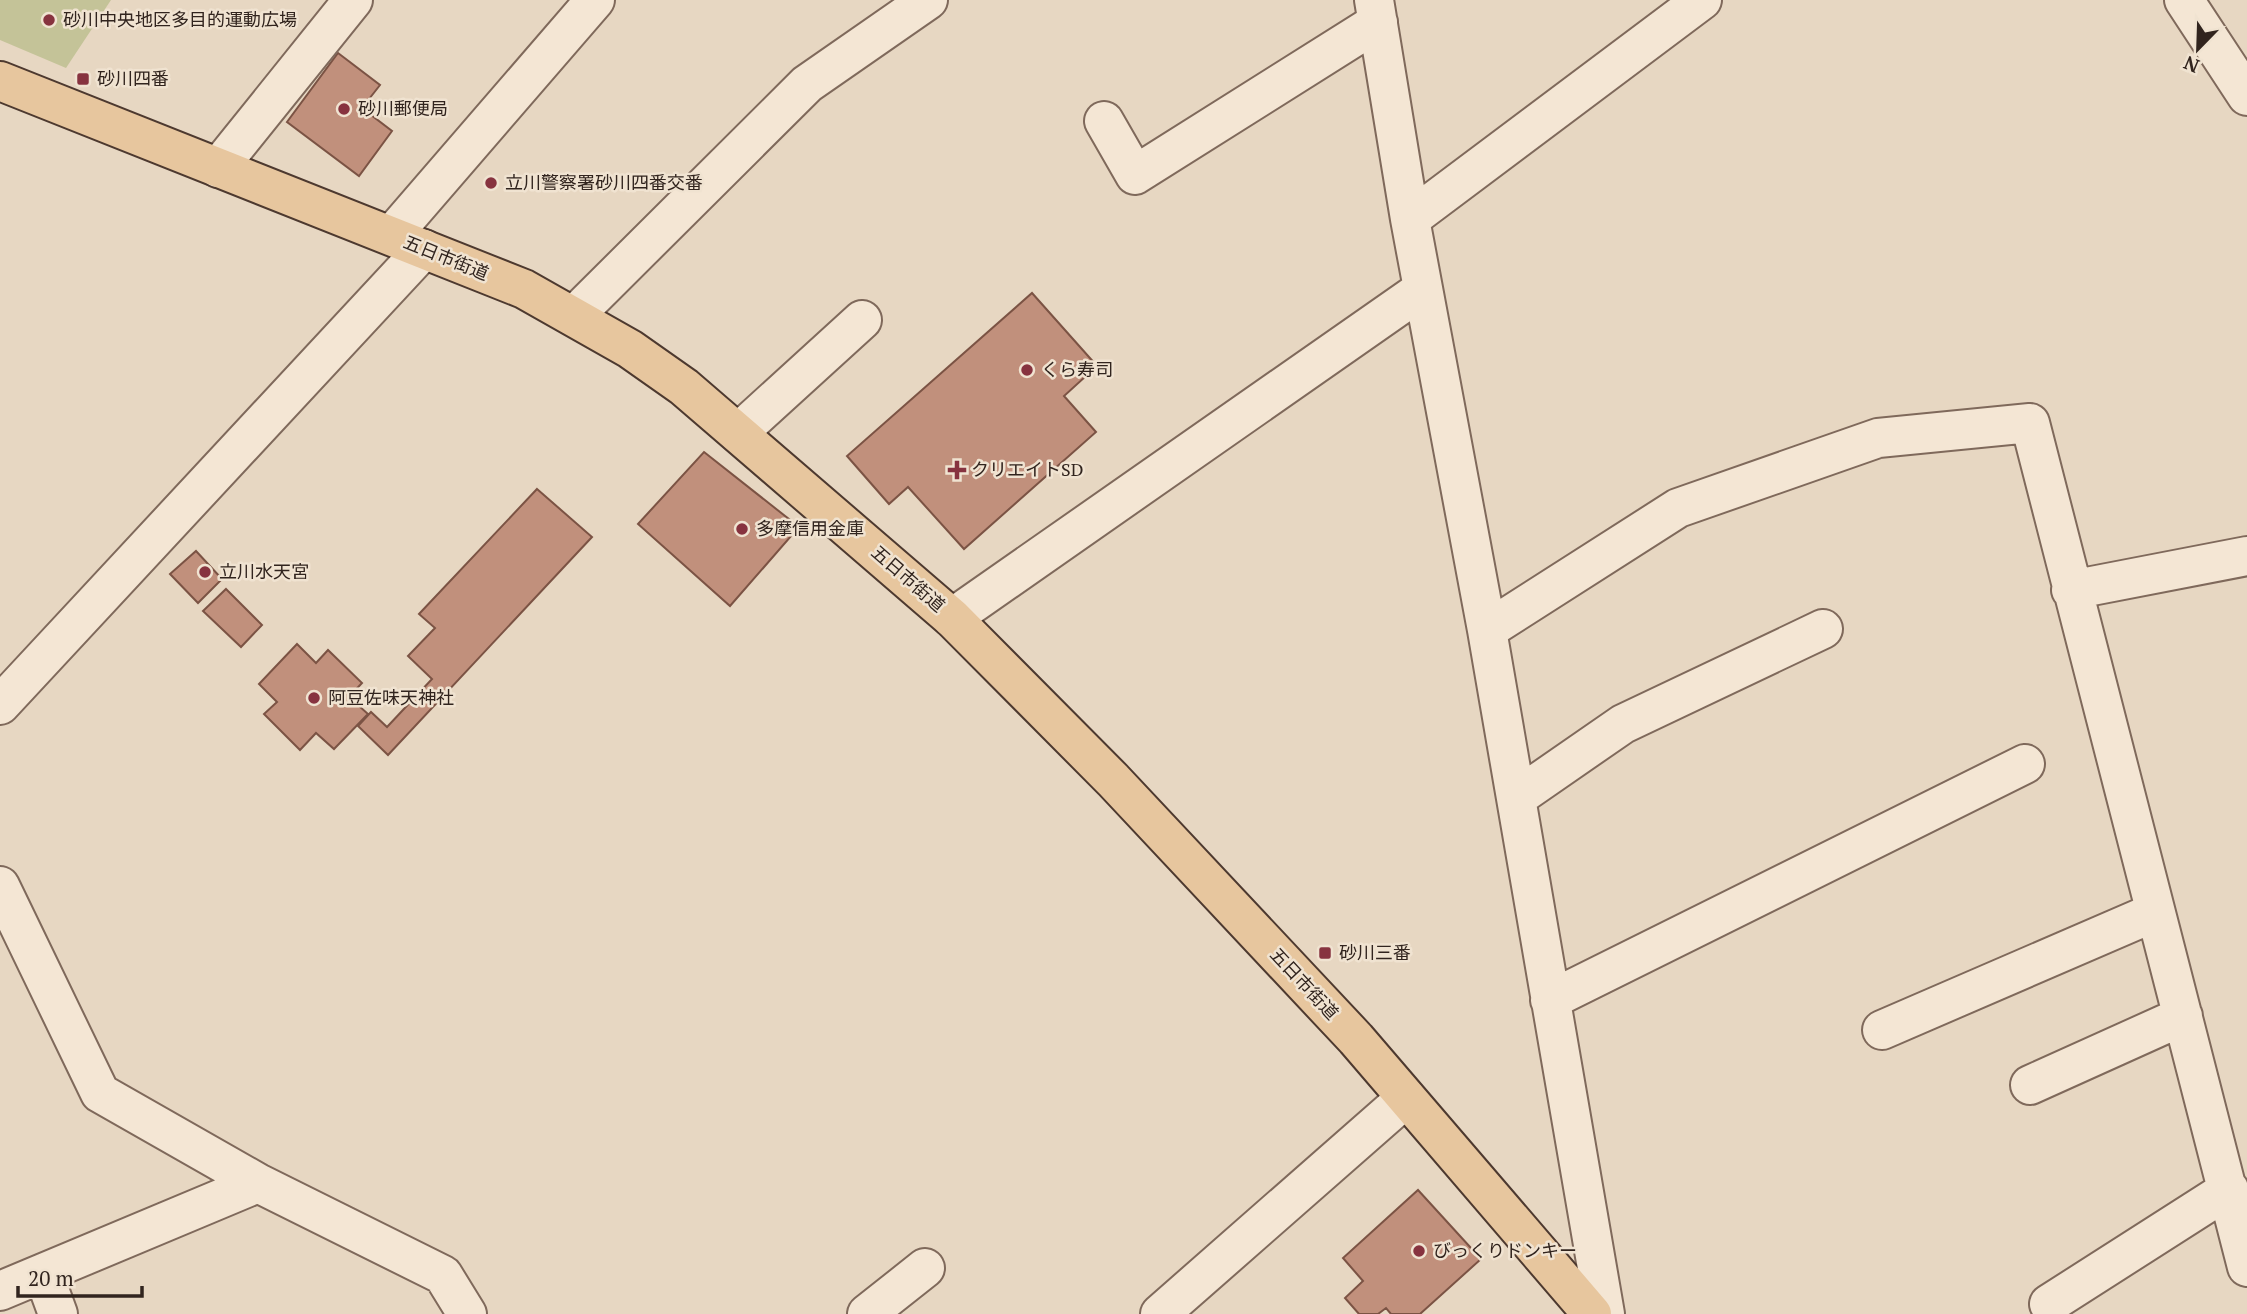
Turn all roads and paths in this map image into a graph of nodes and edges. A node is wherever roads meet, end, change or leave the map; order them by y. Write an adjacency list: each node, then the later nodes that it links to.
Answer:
1 (352, 0): 10 (street)
2 (595, 0): 12 (street)
3 (928, 0): 14 (street)
4 (1702, 0): 11 (street)
5 (2184, 0): 8 (street)
6 (1376, 11): 9 (street); 11 (street)
7 (0, 81): 10 (main road, 五日市街道)
8 (2247, 96)
9 (1104, 121)
10 (218, 168): 12 (main road, 五日市街道)
11 (1410, 219): 13 (street)
12 (408, 242): 14 (main road, 五日市街道); 22 (street)
13 (1423, 289): 19 (street); 21 (street)
14 (575, 315): 16 (main road, 五日市街道)
15 (862, 320): 16 (street)
16 (738, 433): 19 (main road, 五日市街道)
17 (2247, 556): 18 (street)
18 (2071, 590): 21 (street); 26 (street)
19 (952, 618): 31 (main road, 五日市街道)
20 (1823, 629): 24 (street)
21 (1487, 630): 24 (street)
22 (0, 705)
23 (2025, 764): 27 (street)
24 (1516, 799): 27 (street)
25 (0, 886): 32 (street)
26 (2155, 912): 28 (street); 29 (street)
27 (1550, 1000): 44 (street)
28 (2183, 1016): 30 (street); 33 (street)
29 (1882, 1030)
30 (2030, 1086)
31 (1406, 1098): 42 (street); 43 (main road, 五日市街道)
32 (258, 1183): 36 (street); 40 (street)
33 (2229, 1189): 34 (street); 38 (street)
34 (2247, 1267)
35 (925, 1268): 41 (street)
36 (43, 1273): 37 (street); 39 (street)
37 (0, 1291)
38 (2049, 1304)
39 (58, 1314)
40 (467, 1314)
41 (867, 1314)
42 (1160, 1314)
43 (1592, 1314)
44 (1605, 1314)

